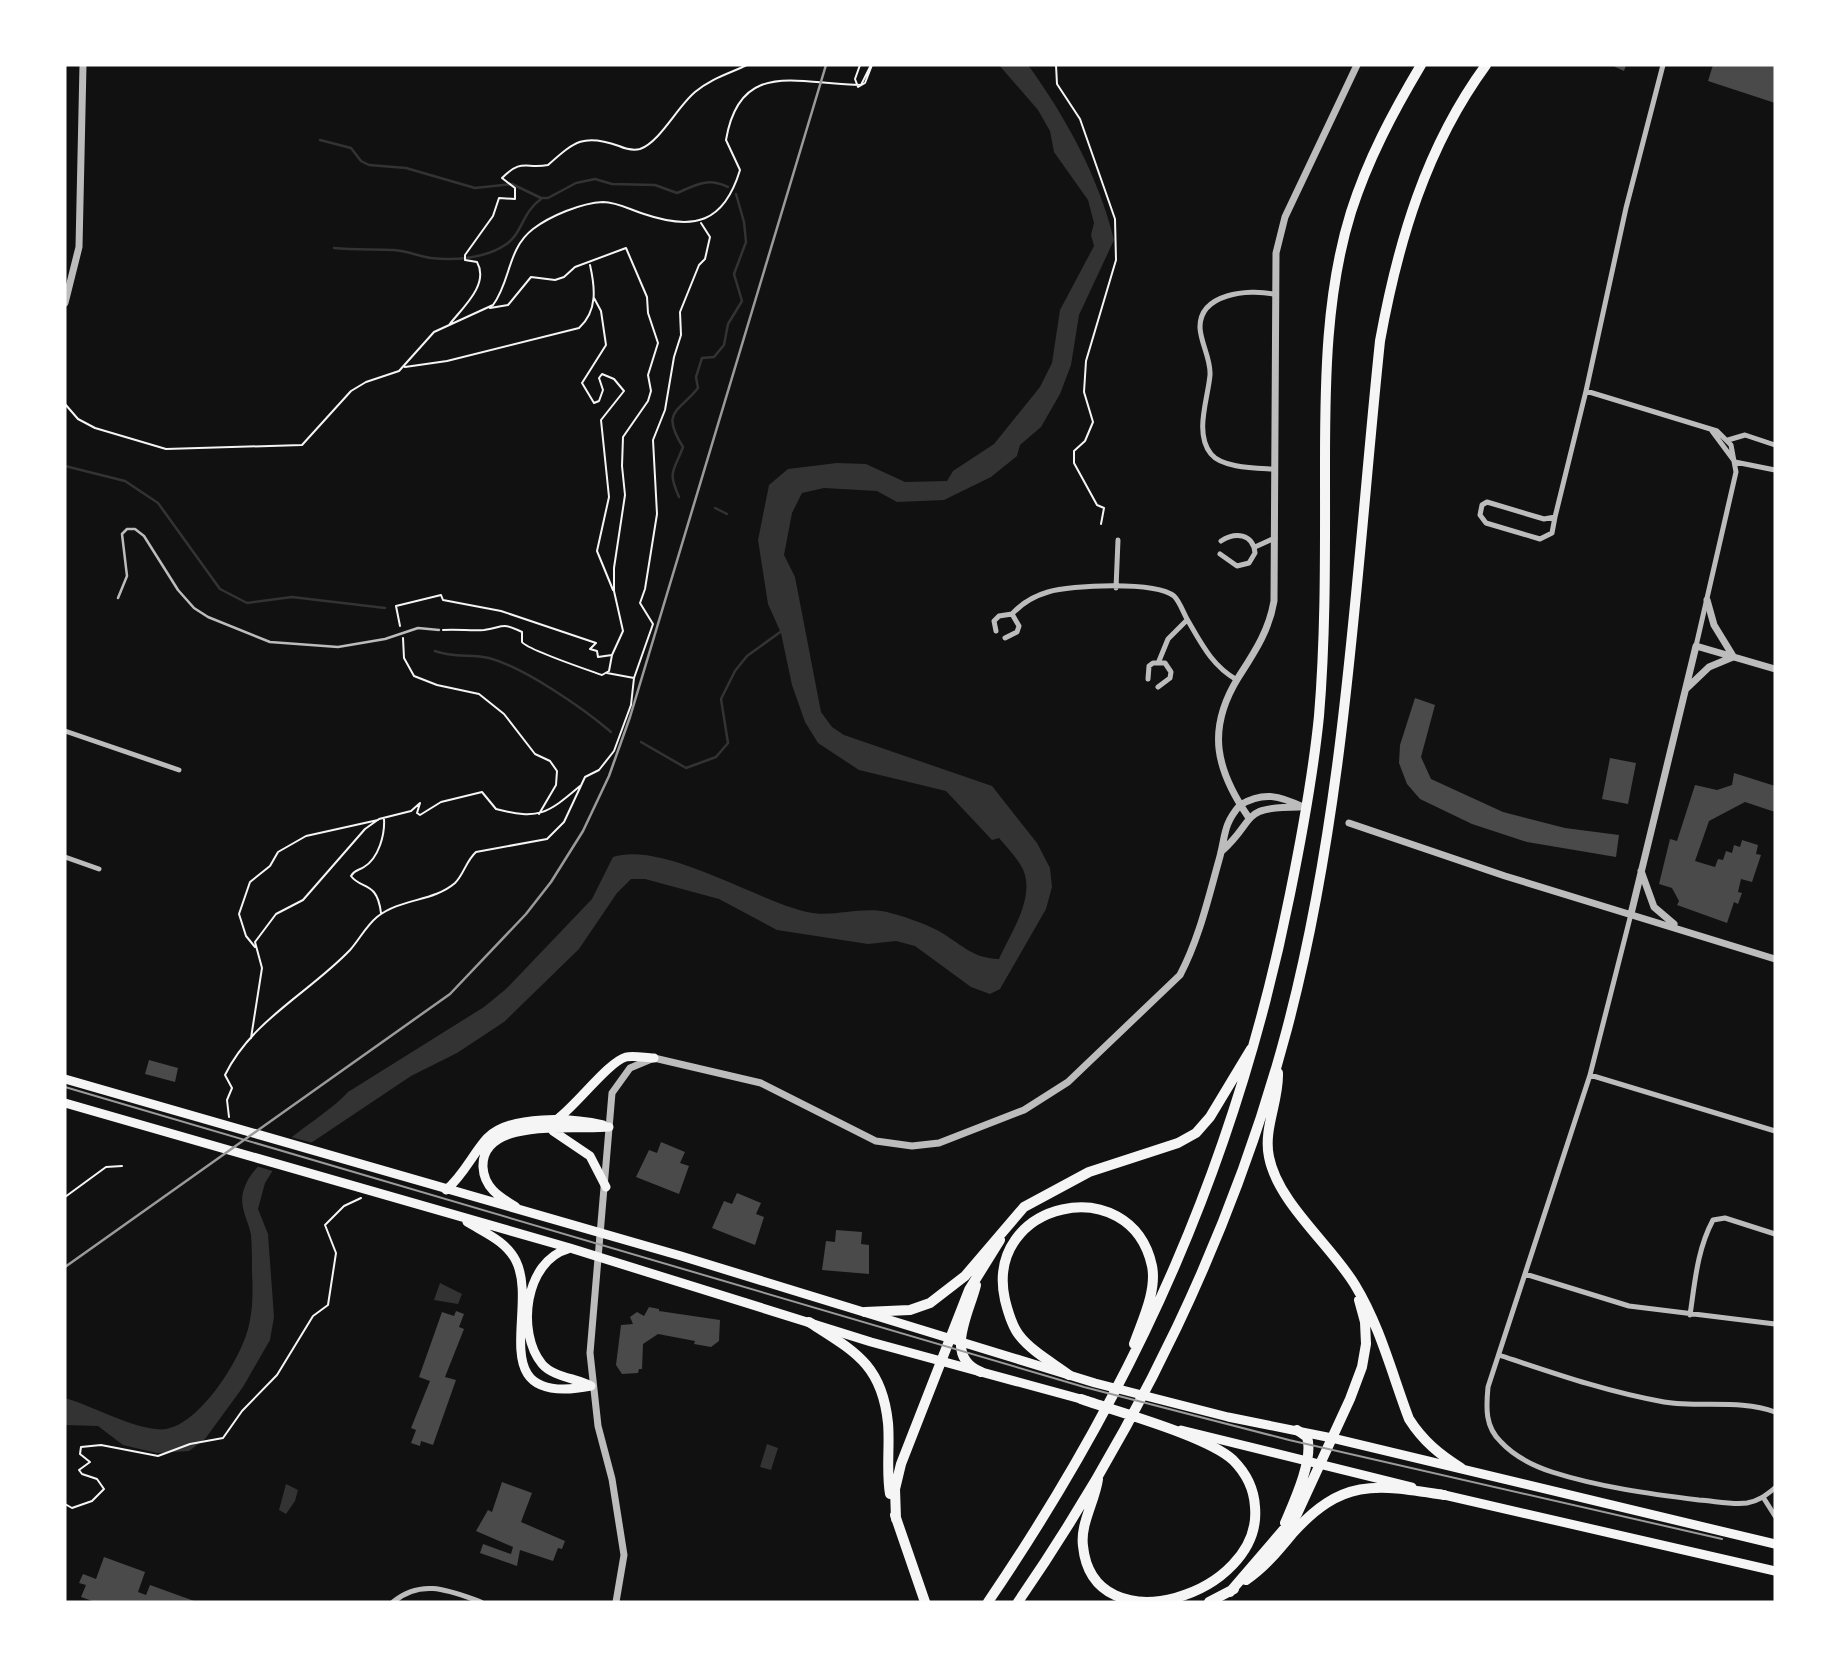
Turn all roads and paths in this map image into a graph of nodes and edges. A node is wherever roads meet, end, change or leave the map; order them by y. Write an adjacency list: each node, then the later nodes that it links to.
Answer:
1 (83, 65): 14 (street)
2 (747, 65): 16 (path)
3 (860, 65): 4 (path)
4 (871, 65): 10 (path)
5 (1056, 65): 27 (path)
6 (1357, 65): 12 (street)
7 (1421, 65): 73 (highway)
8 (1486, 65): 75 (highway)
9 (1663, 65): 18 (street)
10 (700, 222): 15 (path); 49 (path)
11 (590, 264): 13 (path); 15 (path); 34 (path)
12 (1273, 294): 24 (street); 24 (street)
13 (594, 298): 17 (path); 34 (path)
14 (65, 303)
15 (489, 308): 16 (path)
16 (449, 326): 17 (path)
17 (404, 368): 19 (path)
18 (1587, 391): 20 (street); 26 (street)
19 (65, 404)
20 (1712, 431): 21 (street); 23 (street)
21 (1728, 440): 22 (street); 23 (street)
22 (1775, 444)
23 (1735, 462): 25 (street); 36 (street)
24 (1273, 469): 28 (street)
25 (1775, 470)
26 (1555, 517): 26 (street)
27 (1101, 524)
28 (1275, 538): 31 (street); 51 (street)
29 (1118, 540): 33 (street)
30 (1221, 541): 31 (street)
31 (1255, 547): 32 (street)
32 (1220, 554)
33 (1116, 588): 37 (street); 38 (street)
34 (614, 591): 44 (path)
35 (118, 598): 41 (lane)
36 (1707, 600): 43 (street); 45 (street)
37 (1012, 614): 40 (street); 42 (street)
38 (1187, 620): 46 (street); 51 (street)
39 (439, 630): 41 (lane); 48 (path)
40 (996, 631)
41 (402, 633): 44 (path); 58 (path)
42 (1005, 638)
43 (1696, 646): 45 (street); 53 (street)
44 (612, 655): 48 (path)
45 (1733, 657): 47 (street); 53 (street)
46 (1159, 661): 50 (street); 52 (street)
47 (1775, 669)
48 (606, 673): 49 (path)
49 (634, 678): 56 (path)
50 (1148, 679)
51 (1237, 680): 57 (street)
52 (1158, 687)
53 (1686, 689): 66 (street)
54 (65, 731): 55 (street)
55 (178, 770)
56 (582, 785): 58 (path); 68 (path)
57 (1240, 805): 60 (street); 60 (street); 63 (street)
58 (539, 814): 59 (path)
59 (384, 818): 61 (path); 68 (path)
60 (1249, 818): 63 (street)
61 (379, 820): 70 (path); 70 (path)
62 (1349, 823): 67 (street)
63 (1221, 852): 74 (street)
64 (65, 857): 65 (street)
65 (99, 869)
66 (1641, 869): 67 (street); 69 (street)
67 (1631, 914): 69 (street); 76 (street)
68 (382, 915): 72 (path)
69 (1694, 933): 71 (street)
70 (256, 948): 72 (path)
71 (1775, 959)
72 (250, 1039): 80 (path)
73 (1255, 1043): 89 (highway); 105 (highway)
74 (654, 1058): 79 (main road); 81 (street)
75 (1278, 1061): 95 (highway); 114 (highway)
76 (1590, 1075): 83 (street); 94 (street)
77 (65, 1079): 86 (main road)
78 (65, 1103): 91 (main road)
79 (556, 1120): 81 (main road); 86 (main road)
80 (232, 1124)
81 (609, 1127): 82 (main road); 85 (street)
82 (549, 1129): 85 (main road); 90 (main road)
83 (1775, 1131)
84 (122, 1166): 87 (path)
85 (606, 1187): 106 (street)
86 (446, 1190): 90 (main road)
87 (65, 1197)
88 (362, 1197): 118 (path)
89 (1038, 1199): 96 (highway); 100 (highway)
90 (526, 1213): 96 (main road)
91 (453, 1214): 93 (main road); 106 (main road)
92 (1775, 1234): 97 (street)
93 (570, 1248): 98 (main road); 106 (main road)
94 (1525, 1273): 97 (street); 101 (street)
95 (1353, 1281): 110 (highway); 113 (highway)
96 (865, 1311): 100 (main road)
97 (1690, 1315): 99 (street)
98 (809, 1322): 102 (main road); 120 (highway)
99 (1775, 1324)
100 (955, 1340): 102 (highway); 103 (highway); 104 (main road)
101 (1499, 1355): 108 (street); 117 (street)
102 (941, 1362): 103 (main road); 120 (highway)
103 (981, 1372): 107 (main road)
104 (1069, 1375): 105 (highway); 109 (main road)
105 (1122, 1380): 129 (highway)
106 (591, 1386): 127 (street)
107 (1081, 1399): 111 (main road); 114 (highway)
108 (1775, 1412)
109 (1297, 1430): 110 (main road); 111 (highway)
110 (1332, 1438): 112 (highway); 113 (main road)
111 (1306, 1460): 112 (main road); 121 (highway)
112 (1321, 1464): 116 (main road); 121 (highway)
113 (1461, 1468): 122 (main road)
114 (1099, 1474): 130 (highway)
115 (1775, 1488): 117 (street)
116 (1444, 1494): 123 (main road); 124 (highway)
117 (1763, 1497): 119 (street)
118 (65, 1504)
119 (1775, 1516)
120 (896, 1519): 128 (highway)
121 (1279, 1536): 124 (highway)
122 (1775, 1544)
123 (1775, 1571)
124 (1230, 1591): 131 (highway)
125 (393, 1602): 126 (street)
126 (481, 1602)
127 (616, 1602)
128 (925, 1602)
129 (988, 1602)
130 (1018, 1602)
131 (1209, 1602)

